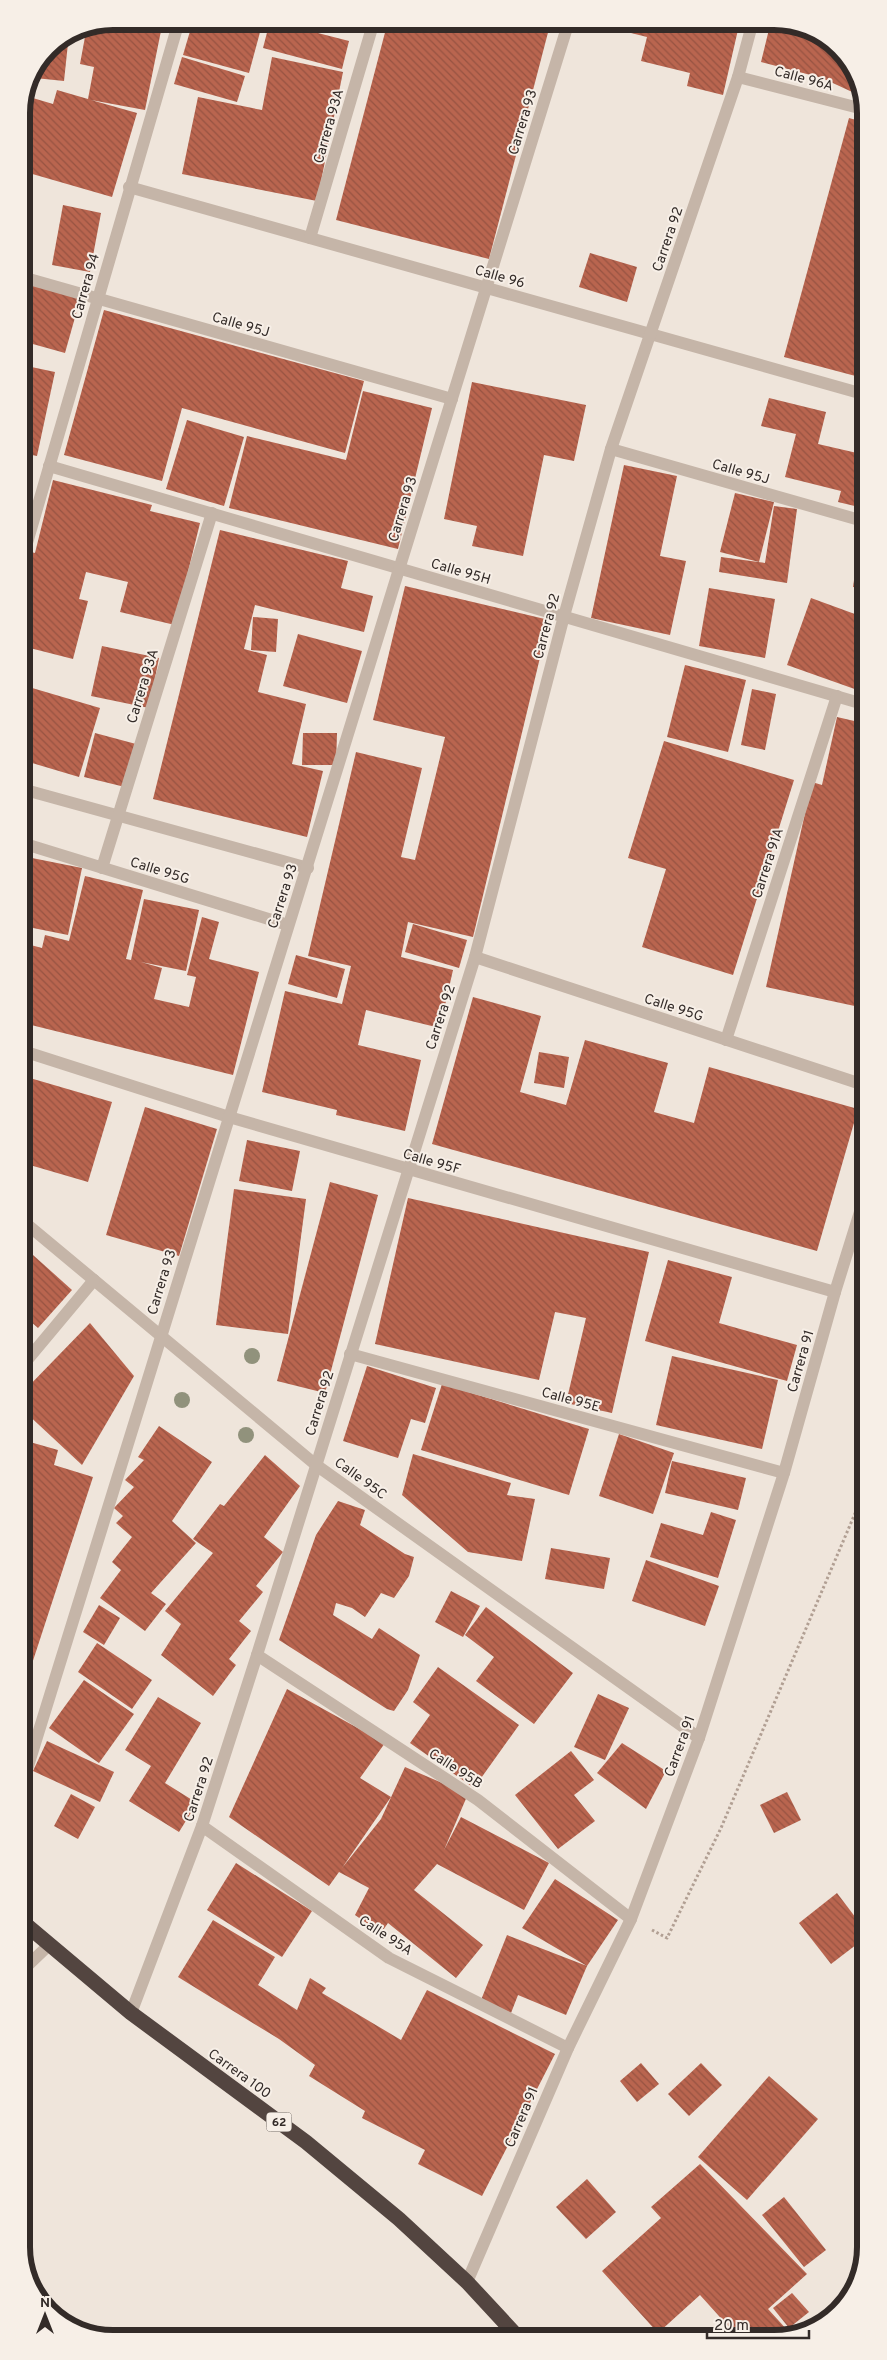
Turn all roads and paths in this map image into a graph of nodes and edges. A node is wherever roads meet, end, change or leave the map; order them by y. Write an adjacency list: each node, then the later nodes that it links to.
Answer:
1 (176, 30): 7 (street, Carrera 94)
2 (371, 30): 8 (street, Carrera 93A)
3 (566, 30): 10 (street, Carrera 93)
4 (751, 30): 5 (street, Carrera 92)
5 (738, 77): 6 (street, Calle 96A); 12 (street, Carrera 92)
6 (856, 107)
7 (129, 187): 8 (street, Calle 96); 11 (street, Carrera 94)
8 (310, 238): 10 (street, Calle 96)
9 (30, 279): 11 (street, Calle 95J)
10 (486, 288): 12 (street, Calle 96); 14 (street, Carrera 93)
11 (98, 299): 14 (street, Calle 95J); 16 (street, Carrera 94)
12 (651, 334): 13 (street, Calle 96); 15 (street, Carrera 92)
13 (857, 392)
14 (452, 399): 20 (street, Carrera 93)
15 (611, 449): 18 (street, Calle 95J); 21 (street, Carrera 92)
16 (49, 466): 17 (street, Calle 95H); 19 (street, Carrera 94)
17 (212, 513): 20 (street, Calle 95H); 25 (street, Carrera 93A)
18 (857, 519)
19 (30, 532)
20 (399, 568): 21 (street, Calle 95H); 28 (street, Carrera 93)
21 (564, 616): 22 (street, Calle 95H); 30 (street, Carrera 92)
22 (837, 696): 23 (street, Calle 95H); 31 (street, Carrera 91A)
23 (857, 702)
24 (30, 791): 25 (street)
25 (118, 816): 27 (street, Carrera 93A); 28 (street)
26 (30, 846): 27 (street, Calle 95G)
27 (102, 868): 29 (street, Calle 95G)
28 (308, 868): 29 (street, Carrera 93)
29 (288, 924): 34 (street, Carrera 93)
30 (475, 957): 31 (street, Calle 95G); 35 (street, Carrera 92)
31 (726, 1040): 33 (street, Calle 95G)
32 (30, 1053): 34 (street, Calle 95F)
33 (857, 1083)
34 (229, 1117): 35 (street, Calle 95F); 40 (street, Carrera 93)
35 (408, 1170): 39 (street, Calle 95F); 41 (street, Carrera 92)
36 (30, 1227): 38 (street, Calle 95C)
37 (857, 1229): 39 (street, Carrera 91)
38 (94, 1280): 40 (street, Calle 95C); 42 (street)
39 (835, 1292): 44 (street, Carrera 91)
40 (160, 1335): 43 (street, Calle 95C); 48 (street, Carrera 93)
41 (350, 1354): 43 (street, Carrera 92); 44 (street, Calle 95E)
42 (30, 1357)
43 (316, 1465): 46 (street, Carrera 92); 47 (street, Calle 95C)
44 (784, 1473): 47 (street, Carrera 91)
45 (857, 1509): 50 (path)
46 (257, 1655): 49 (street, Carrera 92); 50 (street, Calle 95B)
47 (699, 1738): 50 (street, Carrera 91)
48 (30, 1759)
49 (202, 1826): 54 (street, Carrera 92); 55 (street, Calle 95A)
50 (631, 1919): 55 (street, Carrera 91)
51 (30, 1929): 52 (highway, Carrera 100 / 62)
52 (49, 1945): 53 (street); 54 (highway, Carrera 100 / 62)
53 (30, 1963)
54 (131, 2013): 56 (highway, Carrera 100 / 62)
55 (568, 2048): 56 (street, Carrera 91)
56 (467, 2282): 57 (highway, Carrera 100 / 62)
57 (512, 2330)

